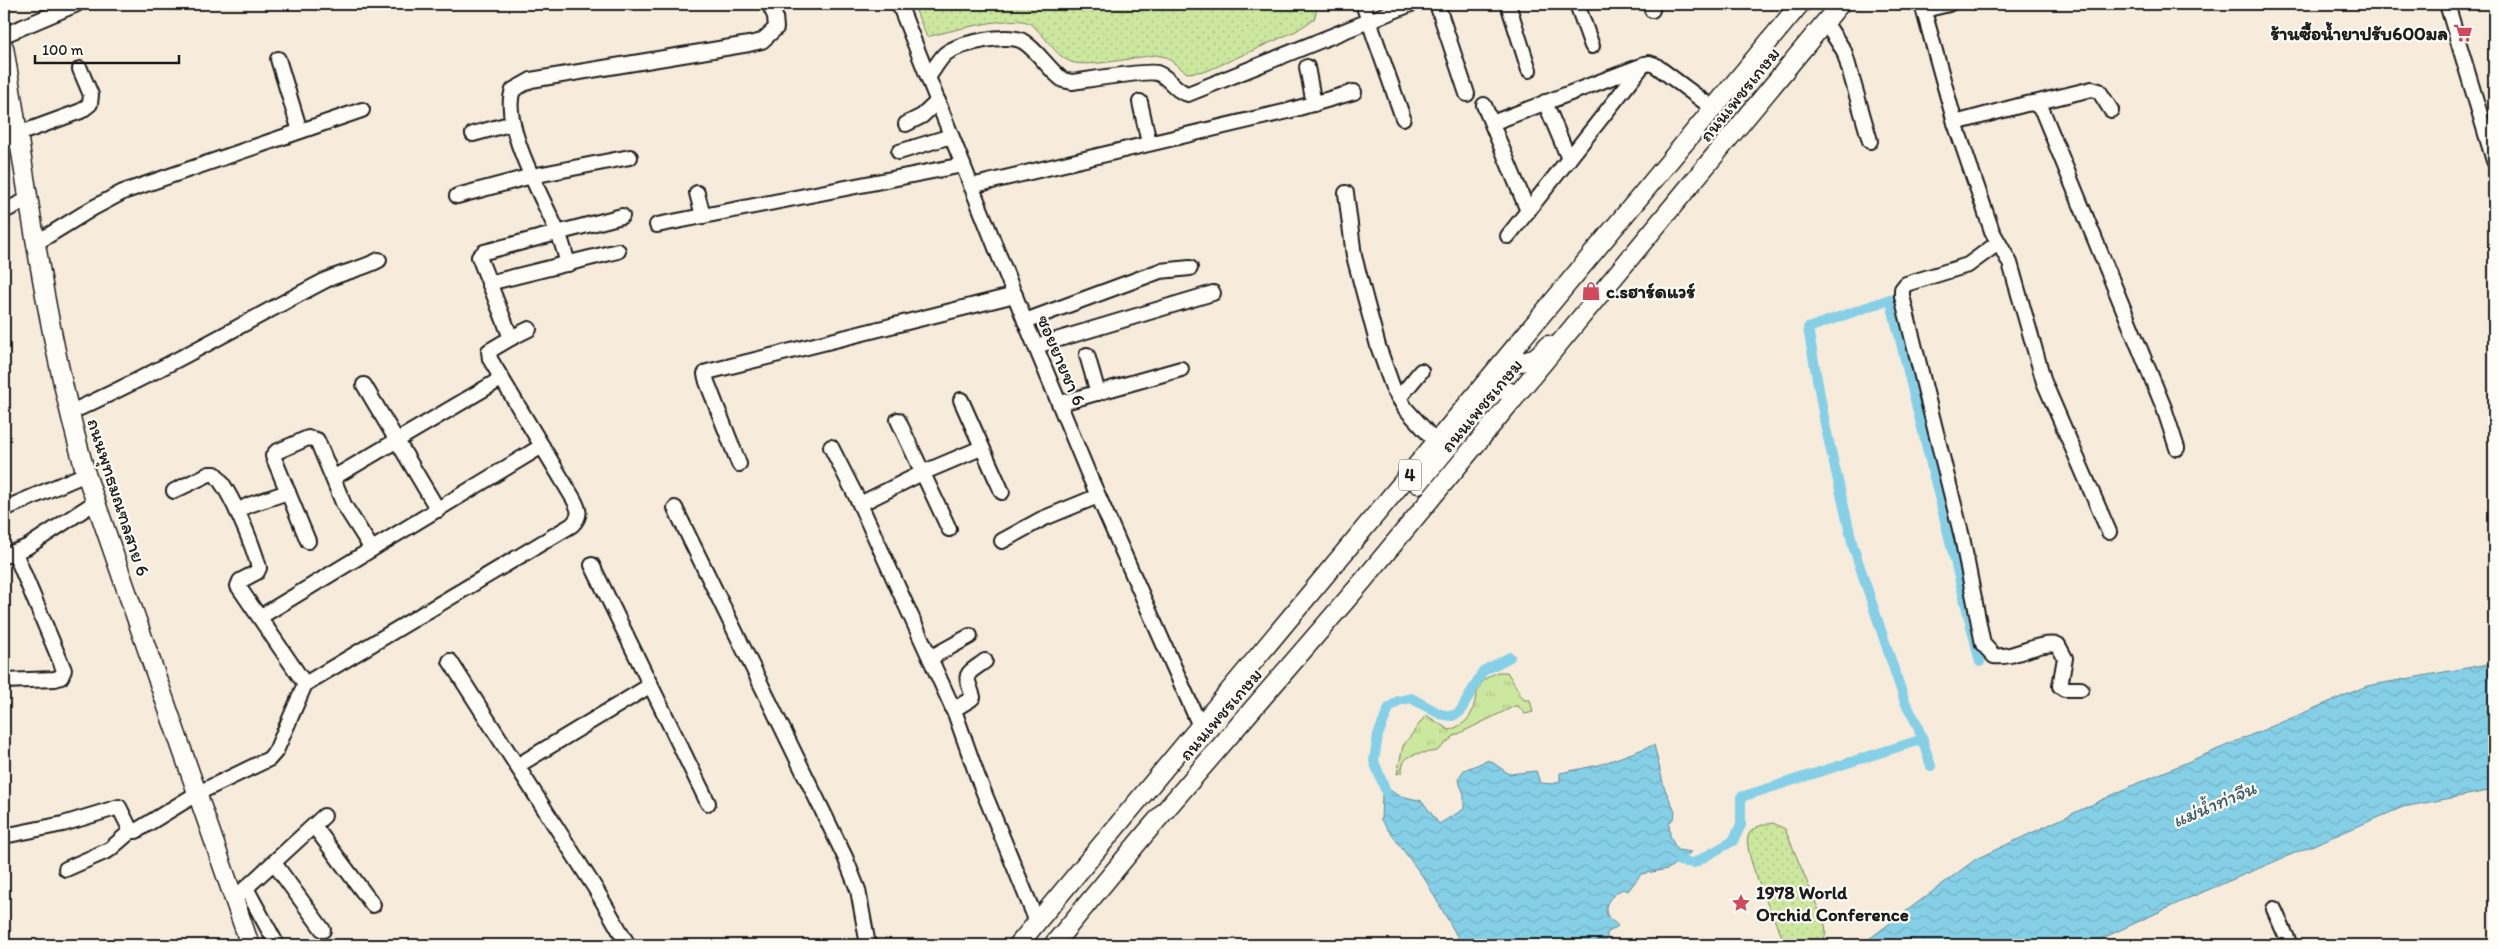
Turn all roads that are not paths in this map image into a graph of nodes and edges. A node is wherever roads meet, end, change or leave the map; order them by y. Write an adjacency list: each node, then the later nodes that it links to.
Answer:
1 (77, 4): 16 (street)
2 (769, 4): 38 (street)
3 (899, 4): 24 (street, ซอยยายชา 6)
4 (1363, 4): 14 (street)
5 (1411, 4): 14 (street)
6 (1437, 4): 26 (street)
7 (1508, 4): 23 (street)
8 (1577, 4): 17 (street)
9 (1840, 4): 15 (main road, ถนนเพชรเกษม / 4)
10 (1949, 4): 13 (street)
11 (2447, 4): 51 (street)
12 (1795, 6): 33 (main road, ถนนเพชรเกษม / 4)
13 (1923, 7): 39 (street)
14 (1368, 20): 24 (street); 36 (street)
15 (1825, 22): 45 (street); 71 (main road, ถนนเพชรเกษม / 4)
16 (4, 35)
17 (1592, 46)
18 (4, 48): 43 (main road, ถนนพุทธมณฑลสาย 6)
19 (278, 59): 41 (street)
20 (1644, 64): 29 (street); 33 (street); 50 (street)
21 (1307, 67): 31 (street)
22 (80, 70): 43 (street)
23 (1529, 70)
24 (929, 76): 27 (street, ซอยยายชา 6)
25 (1354, 92): 31 (street)
26 (1468, 94)
27 (938, 101): 40 (street); 44 (street, ซอยยายชา 6)
28 (1140, 102): 46 (street)
29 (1546, 102): 37 (street); 50 (street)
30 (2034, 103): 35 (street); 39 (street); 98 (street)
31 (1314, 104): 46 (street)
32 (1484, 105): 37 (street)
33 (1714, 109): 80 (main road, ถนนเพชรเกษม / 4)
34 (362, 110): 41 (street)
35 (2111, 110)
36 (1403, 118)
37 (1492, 122): 59 (street)
38 (513, 123): 42 (street); 53 (street)
39 (1955, 123): 67 (street)
40 (906, 124)
41 (300, 131): 66 (street)
42 (473, 134)
43 (18, 135): 47 (street); 58 (main road, ถนนพุทธมณฑลสาย 6)
44 (951, 136): 48 (street); 52 (street, ซอยยายชา 6)
45 (1870, 141)
46 (1150, 143): 54 (street)
47 (4, 146)
48 (899, 152)
49 (630, 157): 53 (street)
50 (1569, 159): 59 (street)
51 (2494, 161)
52 (963, 165): 54 (street, ซอยยายชา 6); 62 (street)
53 (532, 176): 57 (street); 64 (street)
54 (971, 186): 75 (street, ซอยยายชา 6)
55 (1346, 192): 87 (street)
56 (697, 193): 62 (street)
57 (457, 196)
58 (29, 199): 60 (street); 66 (main road, ถนนพุทธมณฑลสาย 6)
59 (1528, 211): 65 (street)
60 (4, 212)
61 (622, 216): 64 (street)
62 (703, 216): 63 (street)
63 (656, 225)
64 (558, 232): 70 (street); 73 (street)
65 (1508, 236)
66 (36, 242): 91 (main road, ถนนพุทธมณฑลสาย 6)
67 (1998, 243): 115 (street); 129 (street)
68 (618, 251): 70 (street)
69 (379, 260): 91 (street)
70 (568, 264): 73 (street)
71 (1624, 267): 80 (main road); 88 (main road, ถนนเพชรเกษม / 4)
72 (1190, 268): 76 (street)
73 (489, 284): 78 (street)
74 (1213, 293): 79 (street)
75 (1015, 295): 76 (street, ซอยยายชา 6); 99 (street)
76 (1025, 321): 79 (street, ซอยยายชา 6)
77 (529, 329): 78 (street)
78 (512, 338): 84 (street)
79 (1036, 346): 90 (street, ซอยยายชา 6)
80 (1513, 351): 94 (main road, ถนนเพชรเกษม / 4)
81 (1087, 355): 86 (street)
82 (1182, 369): 86 (street)
83 (1421, 371): 87 (street)
84 (501, 379): 93 (street); 95 (street)
85 (364, 385): 93 (street)
86 (1098, 393): 90 (street)
87 (1399, 398): 94 (street)
88 (1514, 399): 114 (main road); 149 (main road, ถนนเพชรเกษม / 4)
89 (961, 400): 97 (street)
90 (1060, 403): 106 (street, ซอยยายชา 6)
91 (69, 413): 101 (main road, ถนนพุทธมณฑลสาย 6)
92 (898, 420): 100 (street)
93 (396, 439): 102 (street); 111 (street)
94 (1436, 443): 114 (main road, ถนนเพชรเกษม / 4)
95 (542, 446): 111 (street); 127 (street)
96 (831, 448): 108 (street)
97 (981, 448): 100 (street); 105 (street)
98 (2177, 448)
99 (739, 464)
100 (922, 472): 108 (street); 113 (street)
101 (86, 474): 107 (main road, ถนนพุทธมณฑลสาย 6); 110 (street)
102 (333, 478): 104 (street); 118 (street)
103 (174, 491): 112 (street)
104 (288, 492): 112 (street); 116 (street)
105 (1002, 492)
106 (1098, 496): 117 (street); 131 (street, ซอยยายชา 6)
107 (97, 501): 119 (street); 133 (main road, ถนนพุทธมณฑลสาย 6)
108 (860, 504): 123 (street)
109 (675, 508): 147 (street)
110 (4, 509)
111 (438, 510): 118 (street)
112 (237, 511): 121 (street)
113 (949, 529)
114 (1365, 529): 131 (main road, ถนนเพชรเกษม / 4)
115 (2109, 532)
116 (308, 541)
117 (1002, 541)
118 (372, 550): 121 (street)
119 (9, 555): 126 (street)
120 (592, 565): 128 (street)
121 (260, 617): 127 (street)
122 (970, 636): 123 (street)
123 (930, 658): 130 (street)
124 (450, 660): 132 (street)
125 (985, 661): 130 (street)
126 (4, 681)
127 (305, 684): 133 (street)
128 (651, 685): 132 (street); 134 (street)
129 (2081, 689)
130 (953, 710): 142 (street)
131 (1200, 726): 142 (main road, ถนนเพชรเกษม / 4)
132 (517, 766): 146 (street)
133 (198, 793): 135 (street); 139 (main road, ถนนพุทธมณฑลสาย 6)
134 (708, 803)
135 (131, 831): 136 (street); 138 (street)
136 (4, 836)
137 (274, 863): 139 (street); 140 (street); 143 (street)
138 (66, 869)
139 (240, 894): 144 (main road, ถนนพุทธมณฑลสาย 6); 145 (street)
140 (373, 905)
141 (2274, 908): 150 (street)
142 (1037, 922): 148 (main road, ถนนเพชรเกษม / 4)
143 (323, 930)
144 (250, 945)
145 (277, 945)
146 (628, 945)
147 (868, 945)
148 (1018, 945)
149 (1053, 945)
150 (2290, 945)

